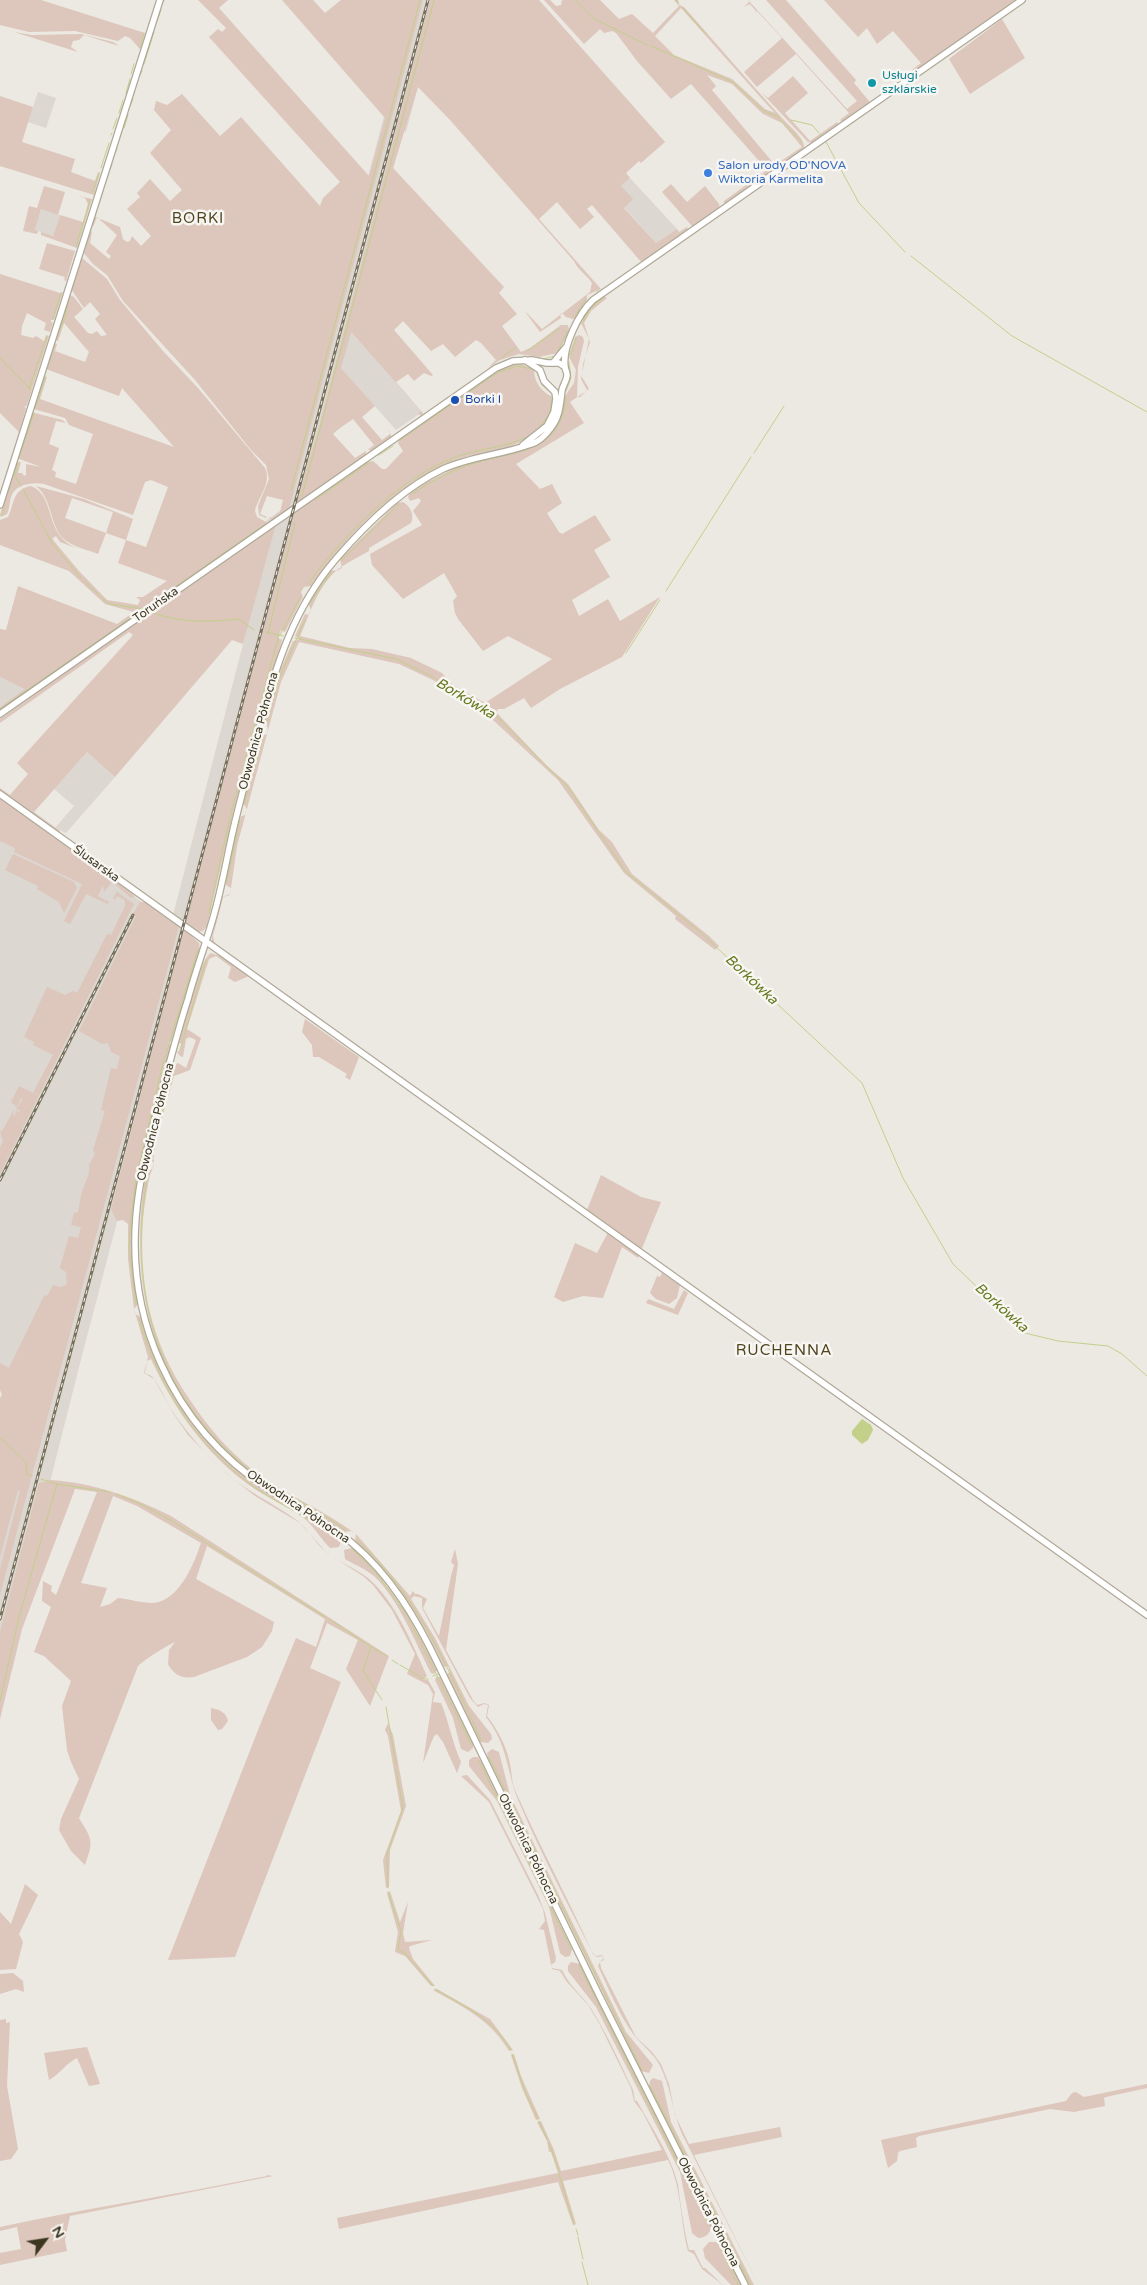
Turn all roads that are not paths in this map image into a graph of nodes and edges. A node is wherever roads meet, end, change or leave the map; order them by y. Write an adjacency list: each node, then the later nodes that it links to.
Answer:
1 (160, 0): 11 (street)
2 (1022, 0): 3 (street)
3 (567, 346): 5 (street); 6 (street)
4 (525, 360): 5 (street, Toruńska); 7 (street); 12 (street, Toruńska)
5 (552, 363): 6 (street); 7 (street)
6 (565, 368): 8 (street)
7 (542, 374): 9 (street)
8 (565, 382): 9 (street); 10 (street, Obwodnica Północna)
9 (550, 386): 10 (street, Obwodnica Północna)
10 (520, 446): 14 (street, Obwodnica Północna)
11 (0, 505)
12 (0, 714)
13 (0, 794): 14 (street, Ślusarska)
14 (206, 942): 15 (street, Ślusarska); 16 (street, Obwodnica Północna)
15 (1147, 1615)
16 (745, 2285)

